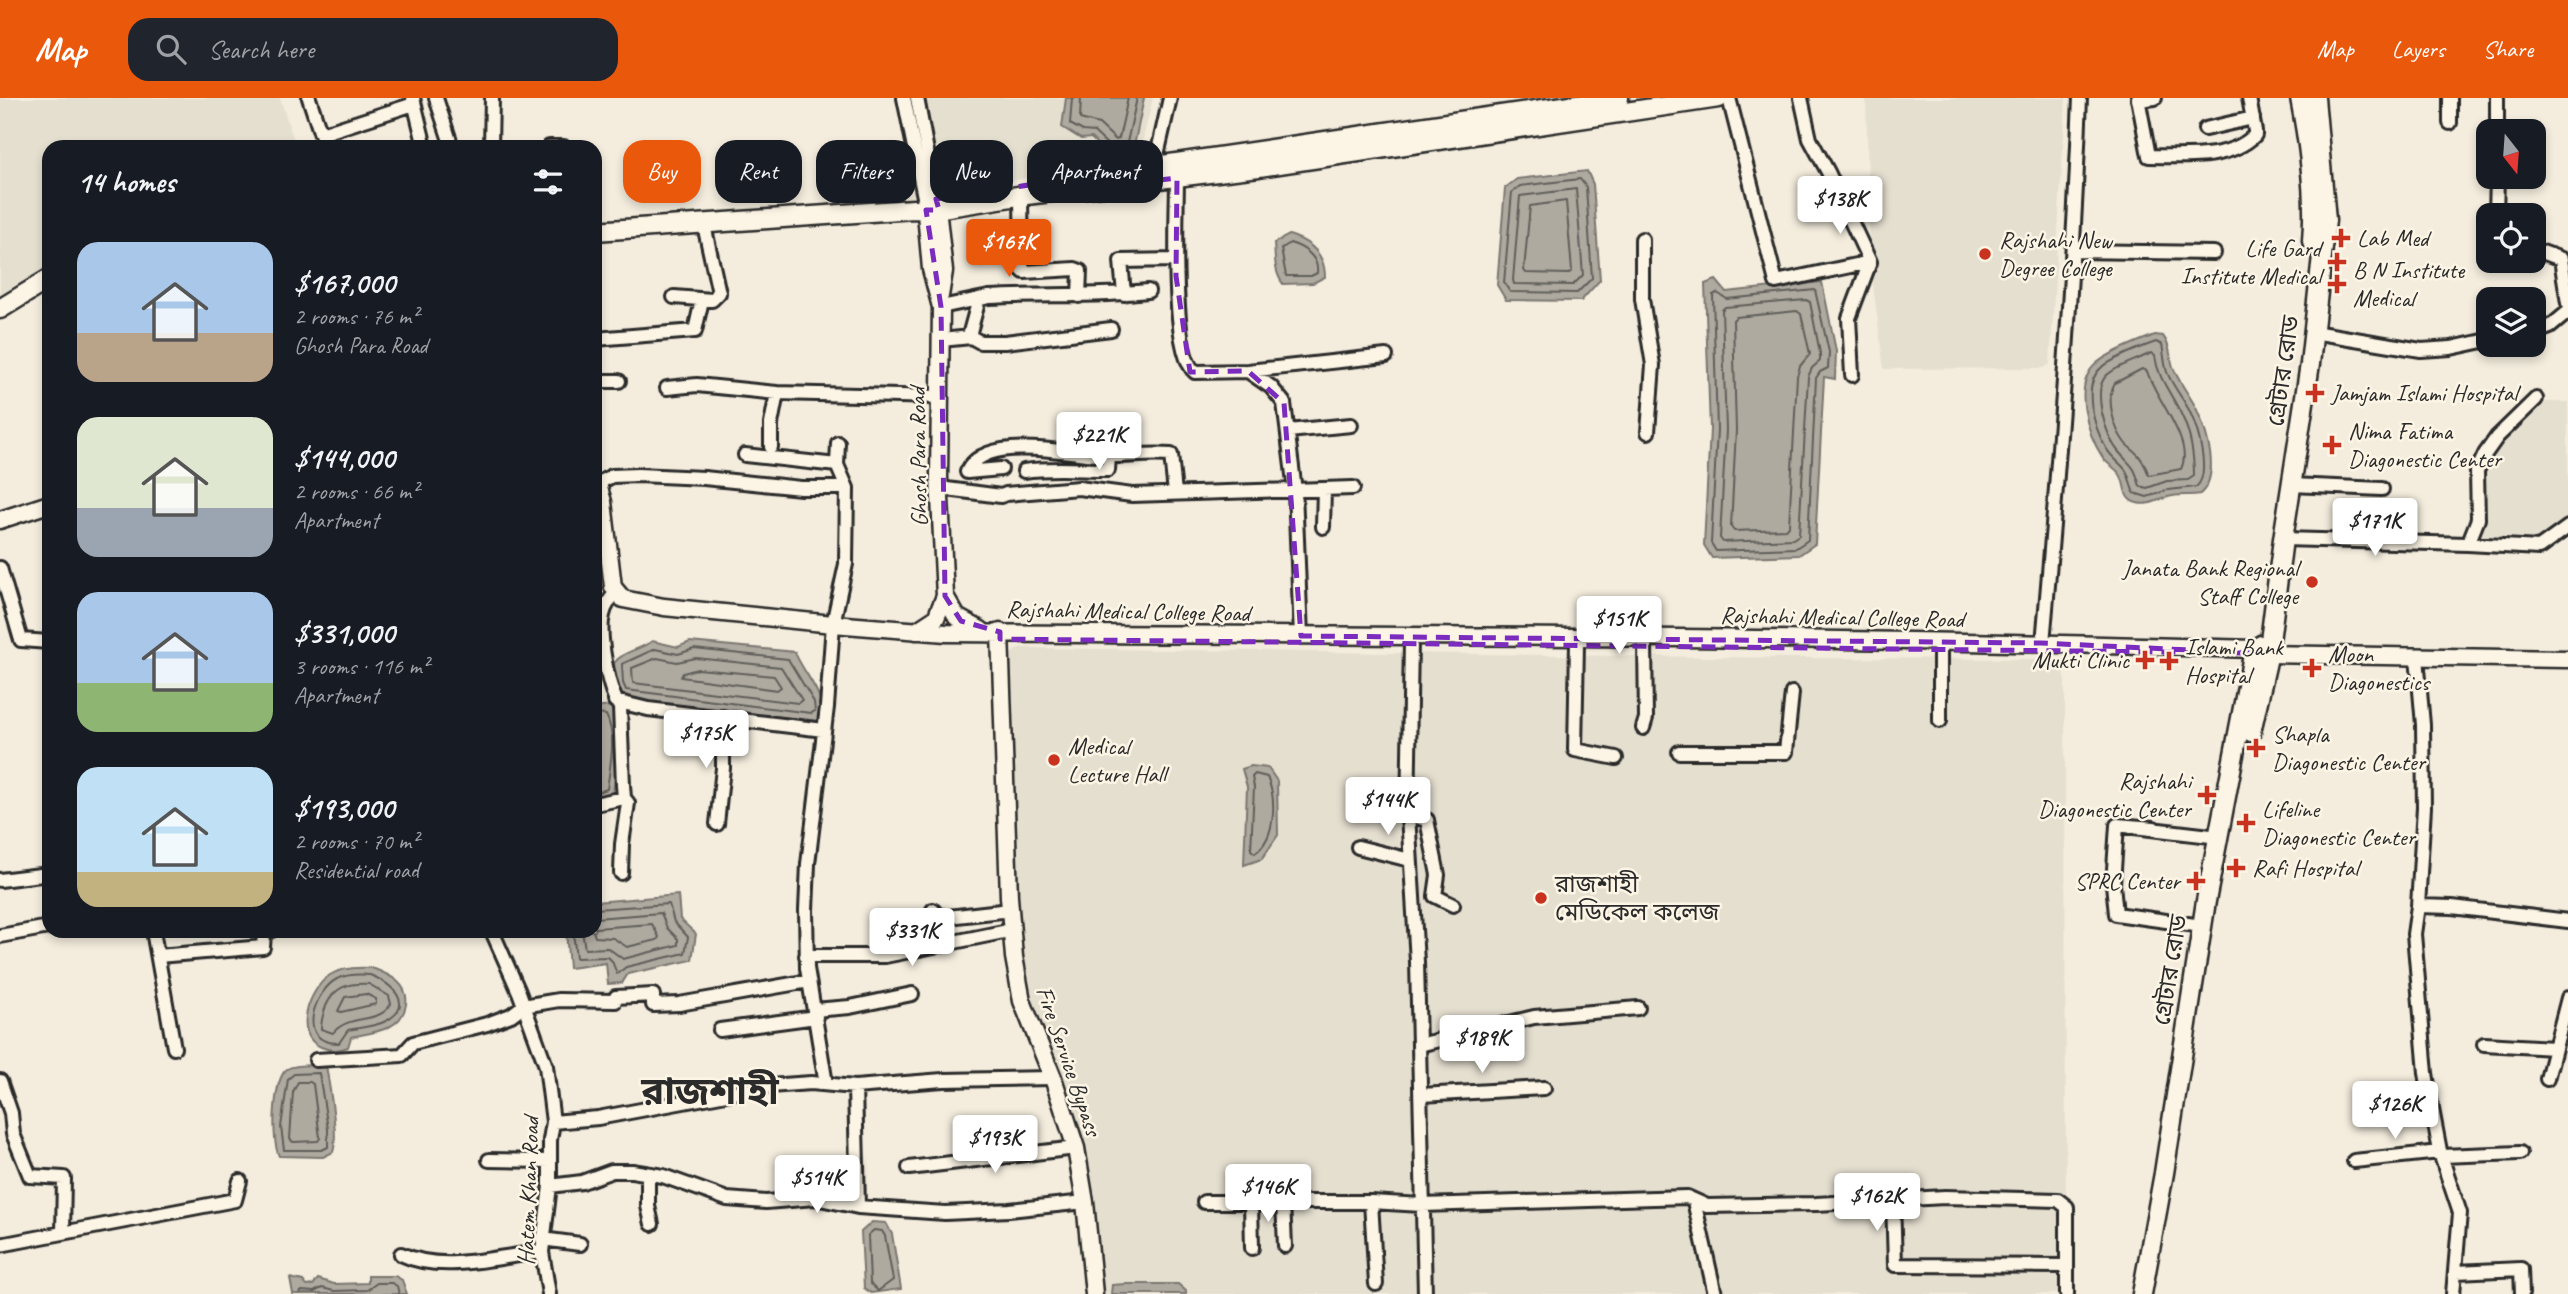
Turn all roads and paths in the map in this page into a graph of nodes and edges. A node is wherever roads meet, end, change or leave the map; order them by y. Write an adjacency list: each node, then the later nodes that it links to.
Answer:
1 (309, 98): 24 (street)
2 (436, 98): 27 (street)
3 (492, 98): 28 (street)
4 (904, 98): 36 (street)
5 (917, 98): 36 (street)
6 (1170, 98): 29 (street)
7 (1619, 98): 30 (highway)
8 (1718, 98): 32 (highway)
9 (1728, 98): 44 (street)
10 (1801, 98): 44 (street)
11 (2080, 98): 40 (street)
12 (2155, 98): 18 (street)
13 (2249, 98): 20 (street)
14 (2300, 98): 113 (highway, গ্রেটার রোড)
15 (2315, 98): 60 (highway, গ্রেটার রোড)
16 (2450, 98): 22 (street)
17 (2497, 98): 21 (street)
18 (2138, 99): 20 (street)
19 (414, 101): 25 (street); 26 (street)
20 (2253, 118): 23 (street)
21 (2497, 119)
22 (2450, 123)
23 (2205, 129)
24 (323, 140)
25 (325, 140)
26 (423, 140)
27 (450, 140)
28 (491, 140)
29 (1161, 140)
30 (1163, 172)
31 (1163, 175): 32 (highway)
32 (1177, 177): 43 (street)
33 (1027, 186): 36 (highway)
34 (1027, 195): 35 (highway)
35 (1021, 196): 36 (highway); 49 (street)
36 (928, 206): 37 (highway); 55 (main road, Ghosh Para Road)
37 (704, 225): 38 (highway); 52 (street)
38 (602, 231)
39 (1642, 239): 76 (street)
40 (2073, 251): 41 (street); 111 (street)
41 (2214, 253)
42 (2546, 254): 53 (street)
43 (1176, 260): 48 (street); 66 (street)
44 (1870, 262): 67 (street)
45 (42, 283): 54 (highway)
46 (1148, 291): 48 (street)
47 (42, 294): 57 (highway)
48 (1124, 294): 49 (street)
49 (1079, 296): 51 (street)
50 (674, 297): 52 (street)
51 (979, 299): 55 (street); 61 (street)
52 (702, 300): 62 (street)
53 (2568, 303)
54 (0, 309)
55 (938, 310): 63 (main road, Ghosh Para Road)
56 (2568, 312): 58 (street)
57 (0, 318)
58 (2546, 328)
59 (1111, 329): 61 (street)
60 (2313, 332): 64 (street); 85 (highway, গ্রেটার রোড)
61 (971, 337): 63 (street)
62 (602, 338)
63 (941, 340): 72 (main road, Ghosh Para Road)
64 (2476, 343)
65 (1386, 356): 66 (street)
66 (1248, 371): 75 (street)
67 (1852, 375)
68 (602, 381): 69 (street)
69 (619, 381)
70 (667, 388): 71 (street)
71 (777, 394): 72 (street); 78 (street)
72 (940, 397): 87 (main road, Ghosh Para Road)
73 (2536, 399): 99 (street)
74 (1352, 425): 75 (street)
75 (1288, 430): 91 (street)
76 (1648, 432)
77 (838, 443): 81 (street)
78 (771, 447)
79 (745, 455): 81 (street)
80 (1110, 456): 82 (street); 83 (street); 92 (street)
81 (837, 465): 86 (street)
82 (1001, 469)
83 (1024, 471)
84 (602, 482): 86 (street)
85 (2291, 485): 90 (street); 98 (highway, গ্রেটার রোড)
86 (847, 488): 103 (street)
87 (939, 488): 92 (street); 102 (main road, Ghosh Para Road)
88 (1353, 488): 89 (street)
89 (1324, 489): 91 (street); 96 (street)
90 (2382, 489)
91 (1295, 491): 92 (street); 106 (street)
92 (1175, 493)
93 (602, 499): 101 (main road)
94 (42, 506): 95 (main road)
95 (0, 520)
96 (1323, 527)
97 (2568, 527): 99 (street)
98 (2283, 539): 99 (street); 113 (highway, গ্রেটার রোড)
99 (2468, 544)
100 (0, 568): 107 (street)
101 (617, 591): 103 (main road); 117 (street)
102 (945, 596): 104 (main road); 105 (main road, Ghosh Para Road)
103 (833, 624): 104 (main road); 121 (street)
104 (916, 631): 105 (main road)
105 (992, 634): 106 (main road, Rajshahi Medical College Road); 108 (main road, Rajshahi Medical College Road); 138 (main road, Fire Service Bypass)
106 (1301, 636): 111 (main road, Rajshahi Medical College Road)
107 (42, 642)
108 (1411, 642): 109 (main road, Rajshahi Medical College Road); 126 (street)
109 (1577, 643): 110 (main road, Rajshahi Medical College Road); 123 (street)
110 (1645, 643): 112 (main road, Rajshahi Medical College Road); 120 (street)
111 (2043, 643): 113 (main road, Rajshahi Medical College Road)
112 (1940, 647): 113 (main road, Rajshahi Medical College Road); 119 (street)
113 (2261, 652): 114 (main road); 128 (highway, গ্রেটার রোড); 130 (highway, গ্রেটার রোড)
114 (2417, 657): 115 (main road); 136 (street)
115 (2568, 659)
116 (1792, 692): 122 (street)
117 (615, 701): 118 (street); 124 (street)
118 (723, 717): 121 (street); 127 (street)
119 (1940, 721)
120 (1643, 728)
121 (824, 730): 148 (street)
122 (1679, 752)
123 (1616, 758)
124 (624, 798): 125 (street); 132 (street)
125 (602, 803)
126 (1408, 816): 131 (street); 135 (street)
127 (716, 824)
128 (2219, 836): 130 (highway, গ্রেটার রোড); 140 (street)
129 (1358, 847): 131 (street)
130 (2218, 857): 140 (highway, গ্রেটার রোড); 160 (highway, গ্রেটার রোড)
131 (1410, 860): 157 (street)
132 (621, 873)
133 (42, 875): 134 (street)
134 (0, 880)
135 (1453, 905)
136 (2418, 906): 139 (street); 172 (street)
137 (933, 910): 138 (street)
138 (1010, 910): 142 (main road, Fire Service Bypass)
139 (2568, 921)
140 (2202, 926): 160 (highway, গ্রেটার রোড)
141 (42, 928): 143 (street)
142 (1013, 930): 148 (street); 162 (main road, Fire Service Bypass)
143 (0, 936)
144 (154, 938): 147 (street)
145 (263, 938): 147 (street)
146 (495, 938): 152 (street, Hatem Khan Road)
147 (158, 956): 158 (street)
148 (806, 956): 149 (street)
149 (809, 981): 152 (street); 154 (street)
150 (912, 994): 154 (street)
151 (2568, 998): 159 (street)
152 (523, 1006): 161 (street); 169 (street, Hatem Khan Road)
153 (1637, 1008): 157 (street)
154 (815, 1013): 155 (street); 165 (street)
155 (720, 1030)
156 (2484, 1044): 159 (street)
157 (1419, 1045): 168 (street)
158 (174, 1048)
159 (2554, 1048): 163 (street)
160 (2186, 1054): 200 (highway, গ্রেটার রোড)
161 (316, 1060)
162 (1053, 1078): 166 (street); 170 (main road, Fire Service Bypass)
163 (2547, 1079)
164 (0, 1081): 190 (street)
165 (826, 1084): 166 (street); 169 (street)
166 (855, 1087): 188 (street)
167 (1544, 1088): 168 (street)
168 (1421, 1095): 187 (street)
169 (553, 1122): 174 (street, Hatem Khan Road)
170 (1076, 1148): 176 (street); 182 (main road, Fire Service Bypass)
171 (2520, 1153): 172 (street)
172 (2440, 1154): 175 (street); 198 (street)
173 (489, 1160): 174 (street)
174 (550, 1161): 179 (street, Hatem Khan Road)
175 (2354, 1161)
176 (909, 1168)
177 (648, 1174): 179 (street); 188 (street); 189 (street)
178 (240, 1181): 190 (street)
179 (550, 1186): 193 (street, Hatem Khan Road)
180 (1893, 1199): 181 (street); 197 (street); 197 (street)
181 (1694, 1201): 187 (street); 204 (street)
182 (1085, 1202): 188 (street); 202 (main road, Fire Service Bypass)
183 (1204, 1202): 184 (street)
184 (1251, 1202): 185 (street); 195 (street)
185 (1283, 1202): 186 (street); 194 (street)
186 (1371, 1202): 187 (street); 199 (street)
187 (1422, 1205): 203 (street)
188 (858, 1207)
189 (652, 1224)
190 (63, 1233): 192 (street)
191 (580, 1244): 193 (street)
192 (0, 1245)
193 (542, 1245): 196 (street); 201 (street, Hatem Khan Road)
194 (1285, 1246)
195 (1252, 1248)
196 (401, 1254)
197 (2067, 1266): 205 (street)
198 (2456, 1272): 206 (street); 207 (street)
199 (1376, 1284)
200 (2147, 1292)
201 (549, 1294)
202 (1094, 1294)
203 (1425, 1294)
204 (1715, 1294)
205 (2067, 1294)
206 (2453, 1294)
207 (2522, 1294)

